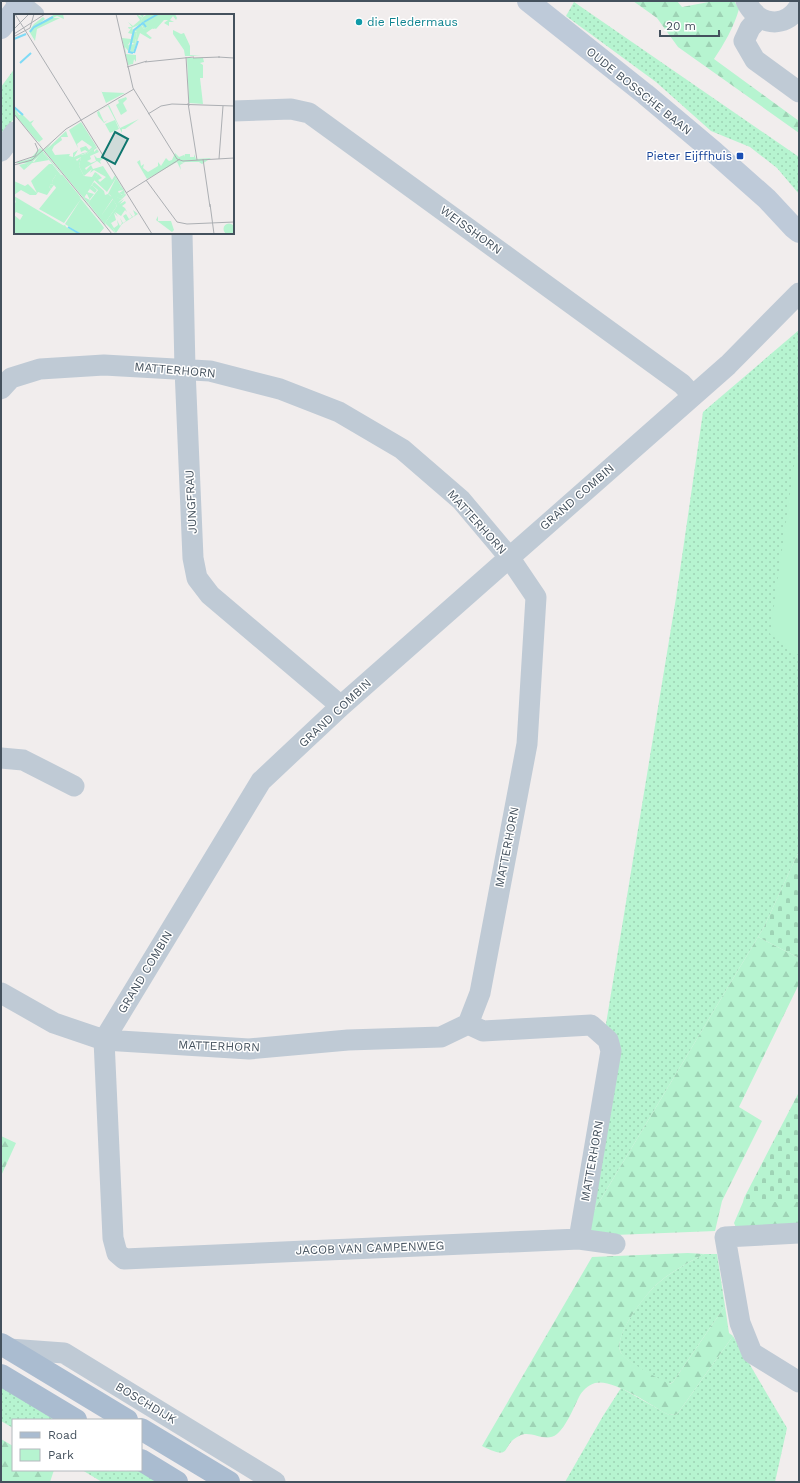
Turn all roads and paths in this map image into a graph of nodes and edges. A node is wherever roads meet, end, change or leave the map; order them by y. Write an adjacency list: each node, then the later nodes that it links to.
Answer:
1 (528, 1): 13 (street, OUDE BOSSCHE BAAN)
2 (746, 1): 7 (street)
3 (23, 5): 6 (street)
4 (799, 7): 7 (street)
5 (14, 14): 8 (street)
6 (14, 14)
7 (759, 18): 9 (street)
8 (1, 28)
9 (799, 92)
10 (234, 111): 20 (street, WEISSHORN)
11 (14, 133): 12 (street)
12 (1, 151)
13 (767, 199): 14 (street, OUDE BOSSCHE BAAN); 15 (street, OUDE BOSSCHE BAAN)
14 (799, 215)
15 (799, 232)
16 (182, 234): 18 (street, JUNGFRAU)
17 (799, 293): 20 (street, GRAND COMBIN)
18 (185, 368): 19 (street, MATTERHORN); 21 (street, MATTERHORN); 22 (street, JUNGFRAU)
19 (1, 389)
20 (692, 396): 21 (street, GRAND COMBIN)
21 (509, 557): 22 (street, GRAND COMBIN); 26 (street, MATTERHORN)
22 (341, 706): 27 (street, GRAND COMBIN)
23 (1, 758): 24 (street)
24 (74, 786)
25 (1, 993): 27 (street, MATTERHORN)
26 (468, 1024): 27 (street, MATTERHORN); 29 (street, MATTERHORN)
27 (104, 1040): 29 (street, JACOB VAN CAMPENWEG)
28 (799, 1233): 33 (street)
29 (579, 1239): 30 (street, JACOB VAN CAMPENWEG)
30 (615, 1244)
31 (5, 1346): 35 (main road, BOSCHDIJK); 40 (street, BOSCHDIJK)
32 (1, 1375): 34 (main road)
33 (799, 1382)
34 (74, 1419)
35 (125, 1419)
36 (142, 1430): 39 (main road, BOSCHDIJK)
37 (142, 1461): 38 (main road)
38 (178, 1482)
39 (229, 1482)
40 (274, 1482)

